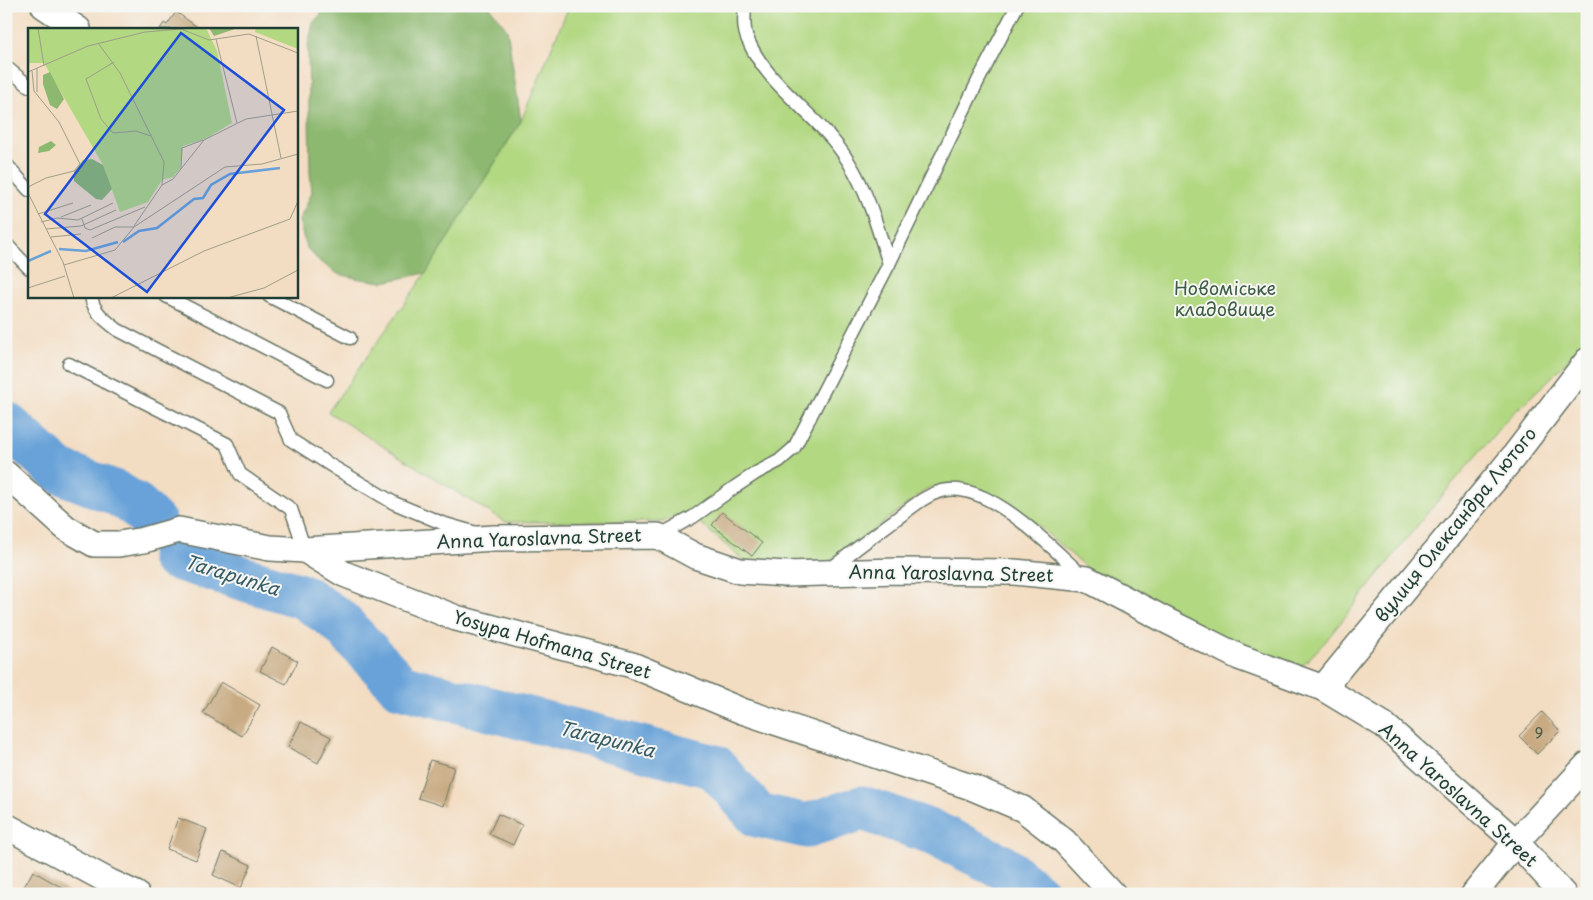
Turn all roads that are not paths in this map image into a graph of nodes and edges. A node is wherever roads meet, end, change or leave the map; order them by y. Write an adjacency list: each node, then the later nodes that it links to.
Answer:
1 (44, 6): 4 (street)
2 (744, 6): 10 (lane)
3 (1017, 6): 10 (lane)
4 (77, 28)
5 (6, 66): 6 (lane)
6 (28, 85)
7 (6, 164): 8 (lane)
8 (28, 189)
9 (6, 244): 11 (lane)
10 (889, 264): 20 (lane)
11 (28, 267)
12 (92, 298): 21 (lane)
13 (170, 298): 18 (lane)
14 (273, 298): 15 (lane)
15 (350, 338)
16 (1587, 361): 25 (street, вулиця Олександра Лютого)
17 (69, 364): 22 (lane)
18 (328, 380)
19 (6, 474): 22 (street, Yosypa Hofmana Street)
20 (658, 536): 21 (street, Anna Yaroslavna Street); 23 (street, Anna Yaroslavna Street)
21 (494, 538): 22 (street, Anna Yaroslavna Street)
22 (305, 550): 30 (street, Yosypa Hofmana Street)
23 (826, 572): 24 (street, Anna Yaroslavna Street); 24 (lane)
24 (1087, 579): 25 (street, Anna Yaroslavna Street)
25 (1323, 688): 28 (street, Anna Yaroslavna Street)
26 (1587, 764): 28 (street)
27 (6, 826): 29 (street)
28 (1516, 842): 31 (street); 32 (street, Anna Yaroslavna Street)
29 (136, 894)
30 (1113, 894)
31 (1474, 894)
32 (1564, 894)

